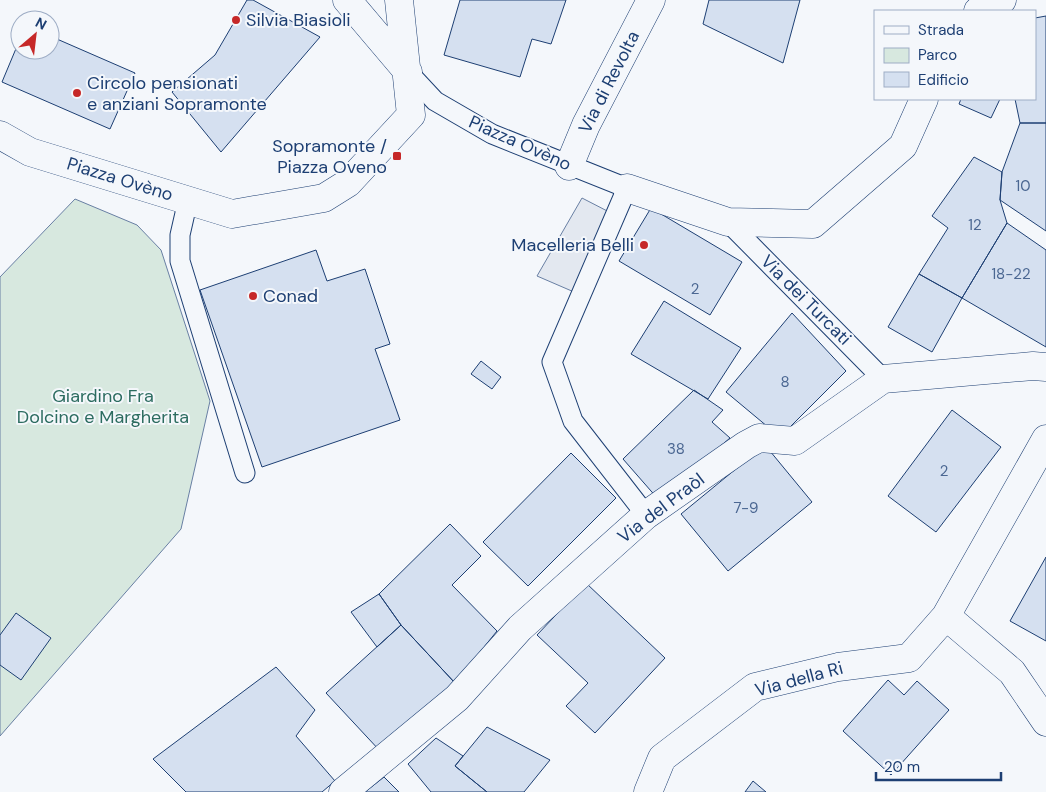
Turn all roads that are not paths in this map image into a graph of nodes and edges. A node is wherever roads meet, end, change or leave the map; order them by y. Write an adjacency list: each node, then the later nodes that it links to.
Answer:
1 (347, 0): 6 (street)
2 (399, 0): 6 (street)
3 (651, 0): 9 (street, Via di Revolta)
4 (1002, 0): 5 (street)
5 (980, 10)
6 (408, 72): 9 (lane, Piazza Ovèno); 11 (street, Piazza Ovèno)
7 (924, 100): 12 (street, Via dei Turcati)
8 (0, 135): 11 (street, Piazza Ovèno)
9 (569, 166): 10 (lane, Piazza Ovèno)
10 (627, 188): 12 (street, Via dei Turcati); 17 (lane)
11 (178, 197): 16 (lane)
12 (728, 222): 14 (lane, Via dei Turcati)
13 (1046, 367): 14 (street)
14 (883, 379): 17 (street, Via del Praòl)
15 (1046, 439): 18 (street, Via della Ri)
16 (245, 473)
17 (646, 516): 20 (street, Via del Praòl)
18 (946, 616): 19 (street); 21 (street, Via della Ri)
19 (1046, 722)
20 (342, 792)
21 (648, 792)

